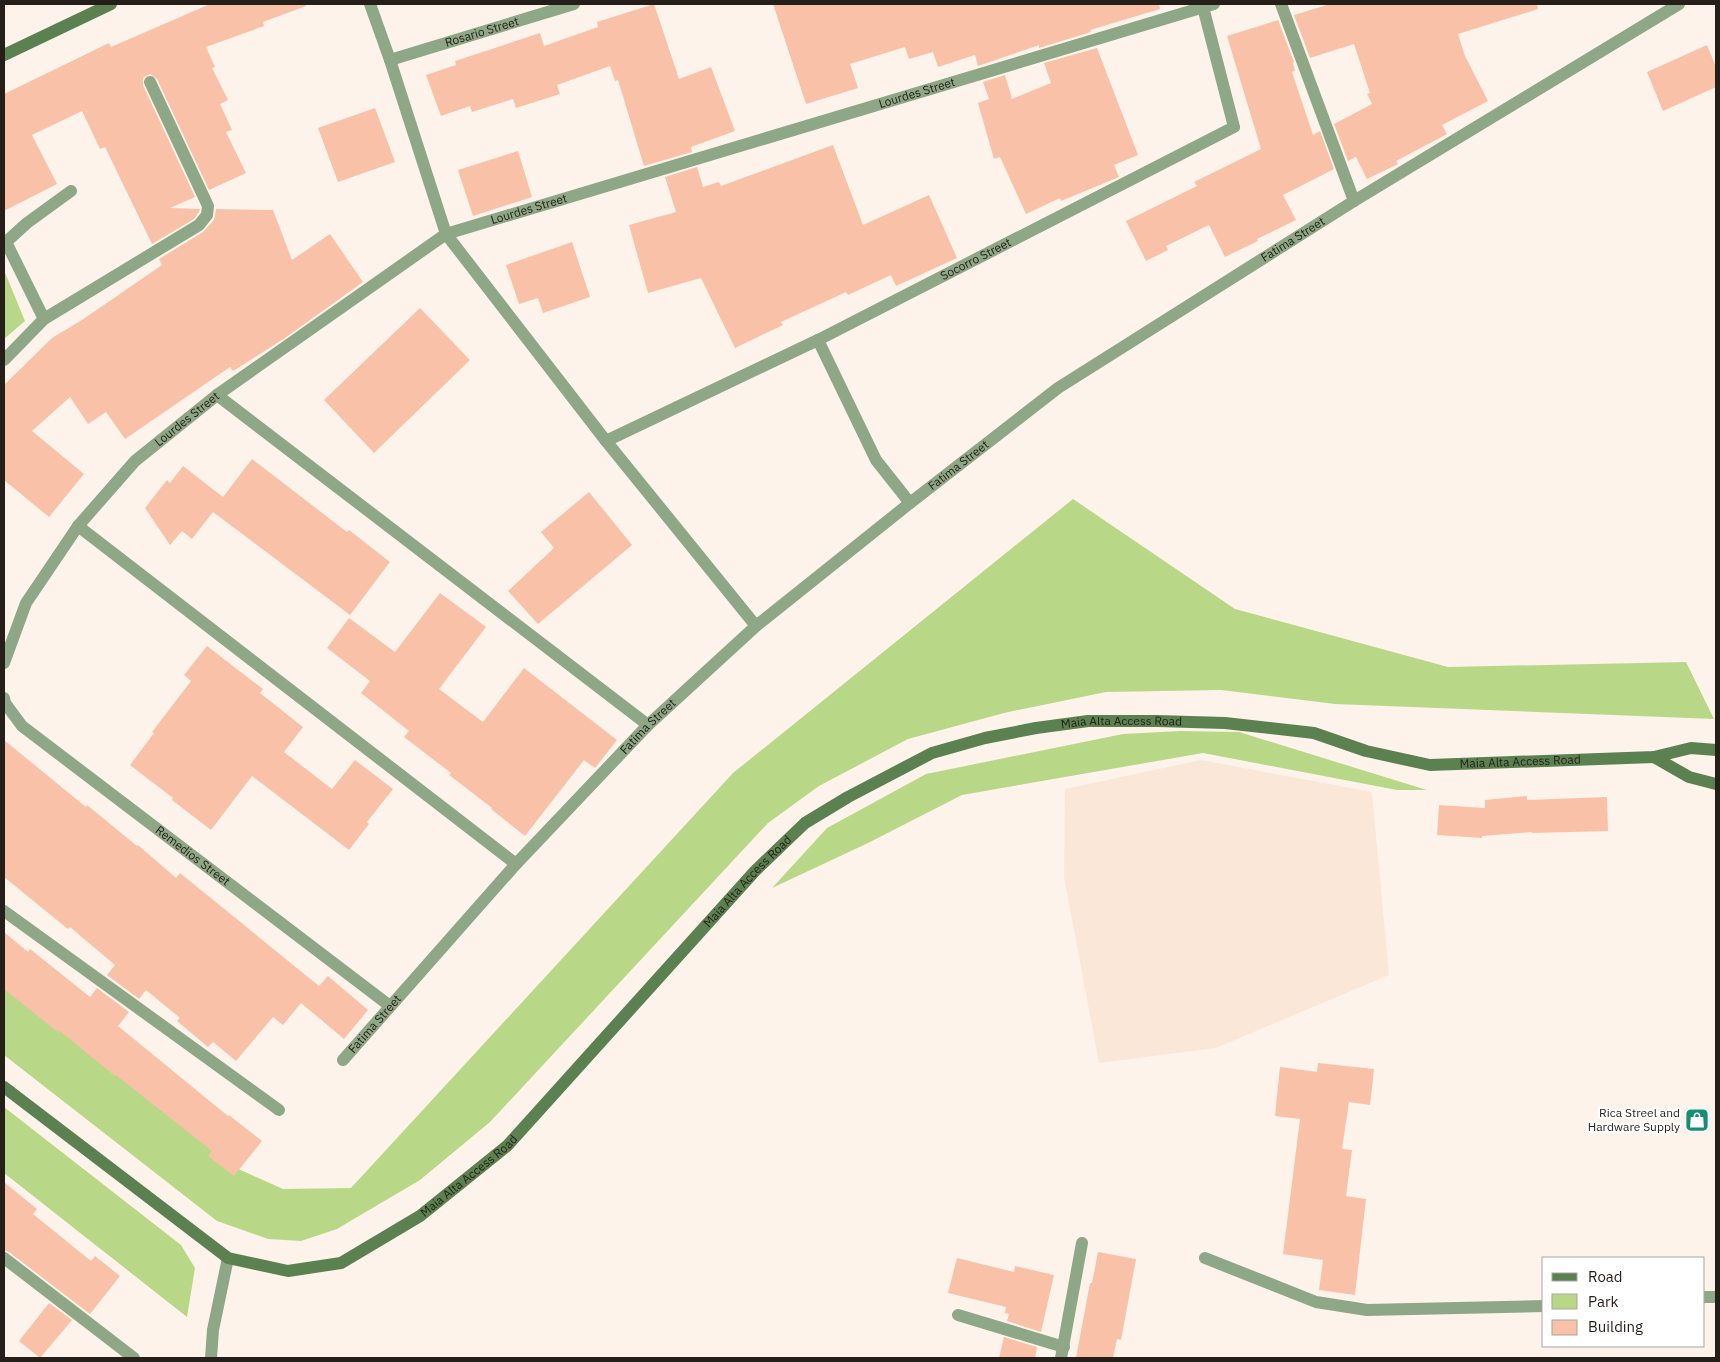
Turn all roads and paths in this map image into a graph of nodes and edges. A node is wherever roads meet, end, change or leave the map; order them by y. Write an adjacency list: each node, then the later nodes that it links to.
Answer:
1 (111, 4): 7 (street)
2 (370, 4): 8 (street)
3 (574, 4): 8 (street, Rosario Street)
4 (1281, 4): 11 (street)
5 (1679, 4): 11 (street, Fatima Street)
6 (1209, 6): 12 (street, Lourdes Street); 15 (street, Socorro Street)
7 (4, 55)
8 (390, 60): 12 (street)
9 (150, 82): 14 (street)
10 (70, 191): 13 (street)
11 (1354, 201): 19 (street, Fatima Street)
12 (446, 234): 17 (street, Lourdes Street); 18 (street)
13 (5, 243): 14 (street)
14 (44, 319): 16 (street)
15 (818, 340): 18 (street, Socorro Street); 19 (street)
16 (4, 360)
17 (217, 395): 20 (street, Lourdes Street); 24 (street)
18 (606, 442): 21 (street)
19 (910, 503): 21 (street, Fatima Street)
20 (78, 526): 22 (street, Lourdes Street); 28 (street)
21 (756, 626): 24 (street, Fatima Street)
22 (4, 664)
23 (4, 698): 30 (street, Remedios Street)
24 (648, 725): 28 (street, Fatima Street)
25 (1716, 750): 26 (street, Maia Alta Access Road)
26 (1654, 757): 27 (street); 36 (street, Maia Alta Access Road)
27 (1716, 784)
28 (516, 864): 30 (street, Fatima Street)
29 (4, 911): 33 (street)
30 (390, 1006): 31 (street, Fatima Street)
31 (343, 1060)
32 (4, 1087): 36 (street, Maia Alta Access Road)
33 (279, 1110)
34 (1082, 1243): 40 (street)
35 (4, 1258): 41 (street)
36 (228, 1258): 42 (street)
37 (1205, 1258): 38 (street)
38 (1542, 1306)
39 (958, 1315): 40 (street)
40 (1063, 1352)
41 (134, 1358)
42 (211, 1358)

